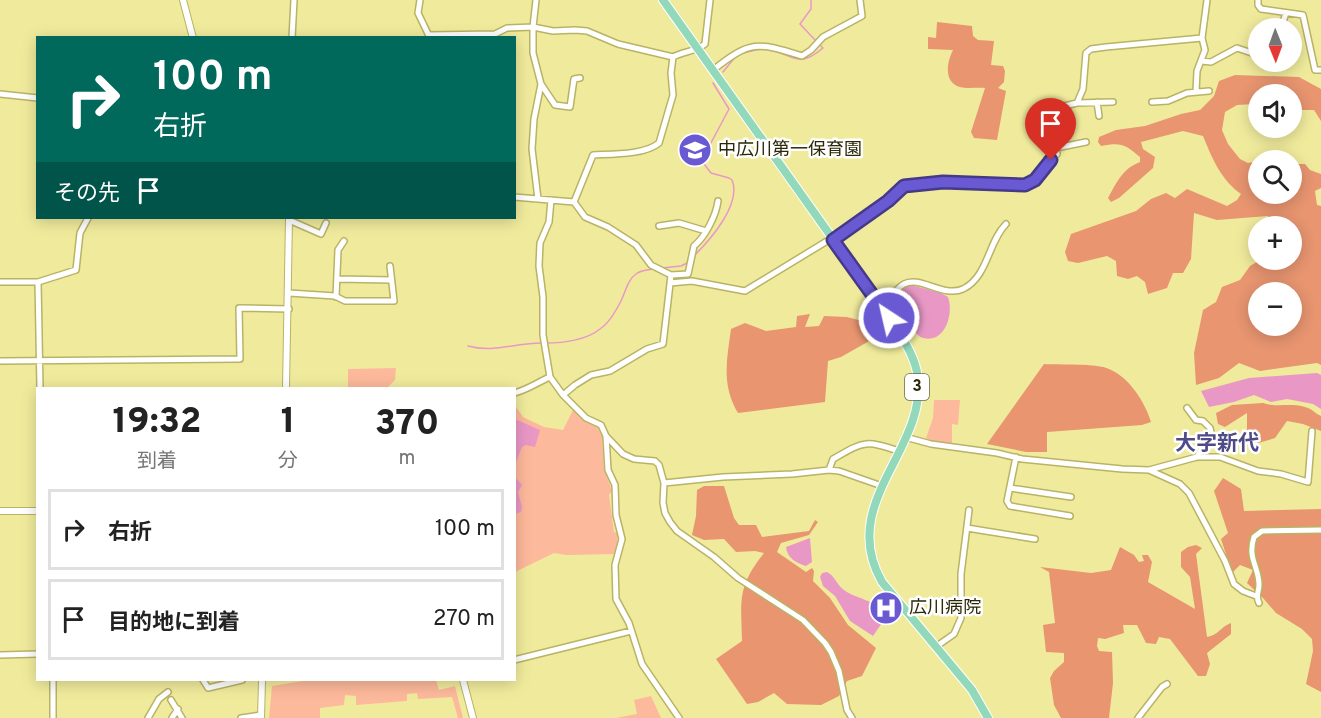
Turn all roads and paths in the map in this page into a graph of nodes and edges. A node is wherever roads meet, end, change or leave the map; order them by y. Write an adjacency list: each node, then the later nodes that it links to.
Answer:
1 (183, 0): 13 (street)
2 (294, 0): 14 (street)
3 (420, 0): 15 (street)
4 (536, 0): 12 (street)
5 (663, 0): 17 (highway, 3)
6 (710, 0): 17 (street)
7 (860, 0): 21 (street)
8 (1206, 0): 16 (street)
9 (1258, 0): 10 (street)
10 (1286, 13): 11 (street); 22 (street)
11 (1284, 18)
12 (533, 27): 15 (street); 19 (street); 24 (street)
13 (192, 36)
14 (292, 36)
15 (430, 36)
16 (1202, 38): 20 (street); 32 (street)
17 (698, 49): 19 (street); 21 (highway, 3)
18 (1248, 52): 20 (street)
19 (673, 57): 40 (street)
20 (1201, 61): 26 (street)
21 (713, 70): 47 (highway, 3)
22 (1321, 70)
23 (580, 78): 24 (street)
24 (541, 84): 37 (street)
25 (1209, 91): 26 (street)
26 (1196, 92): 31 (street)
27 (0, 94): 28 (street)
28 (36, 98)
29 (1097, 102): 30 (street); 32 (street); 33 (street)
30 (1113, 102)
31 (1152, 102)
32 (1077, 103): 35 (street)
33 (1099, 116)
34 (1086, 141): 35 (street)
35 (1056, 148): 47 (street)
36 (516, 197): 37 (street)
37 (538, 199): 38 (street)
38 (551, 200): 40 (street); 62 (street)
39 (718, 201): 46 (street)
40 (574, 202): 50 (street)
41 (87, 219): 54 (street)
42 (289, 219): 43 (street); 56 (street)
43 (326, 223)
44 (1006, 224): 58 (street)
45 (659, 225): 46 (street)
46 (705, 231): 50 (street)
47 (832, 239): 55 (street); 58 (highway, 3)
48 (344, 241): 51 (street)
49 (390, 266): 52 (street)
50 (671, 275): 55 (street)
51 (338, 279): 52 (street); 57 (street)
52 (391, 280): 57 (street)
53 (0, 282): 54 (street)
54 (38, 282): 61 (street)
55 (670, 283): 66 (street)
56 (289, 293): 57 (street); 59 (street)
57 (336, 297)
58 (882, 308): 70 (highway, 3)
59 (289, 309): 61 (street); 64 (street)
60 (0, 361): 61 (street)
61 (39, 361): 63 (street)
62 (550, 377): 65 (street); 66 (street)
63 (40, 387)
64 (286, 387)
65 (516, 393)
66 (563, 395): 69 (street)
67 (1187, 408): 73 (street)
68 (1312, 431): 73 (street)
69 (606, 436): 76 (street); 89 (street)
70 (905, 437): 71 (highway, 3); 72 (street)
71 (899, 450): 74 (street); 77 (highway, 3)
72 (1016, 457): 75 (street); 78 (street)
73 (1197, 457): 75 (street)
74 (829, 470): 76 (street); 77 (street)
75 (1149, 470): 87 (street)
76 (664, 483): 111 (street)
77 (882, 486): 90 (highway, 3)
78 (1010, 488): 79 (street); 83 (street)
79 (1071, 497)
80 (969, 510): 84 (street)
81 (0, 511): 82 (street)
82 (36, 511)
83 (1070, 516)
84 (967, 528): 86 (street); 90 (street)
85 (1321, 530): 87 (street)
86 (1035, 539)
87 (1256, 596): 88 (street)
88 (1259, 603)
89 (631, 631): 93 (street); 110 (street)
90 (937, 646): 112 (highway, 3)
91 (36, 654): 92 (street)
92 (0, 655)
93 (516, 660)
94 (53, 681): 104 (street)
95 (204, 681): 96 (street)
96 (238, 681)
97 (262, 681): 103 (street)
98 (463, 681): 109 (street)
99 (1167, 684): 113 (street)
100 (168, 692): 105 (street)
101 (171, 700): 102 (street)
102 (178, 709): 106 (street); 107 (street)
103 (261, 717): 108 (street)
104 (53, 718)
105 (148, 718)
106 (172, 718)
107 (182, 718)
108 (241, 718)
109 (473, 718)
110 (679, 718)
111 (852, 718)
112 (988, 718)
113 (1138, 718)

